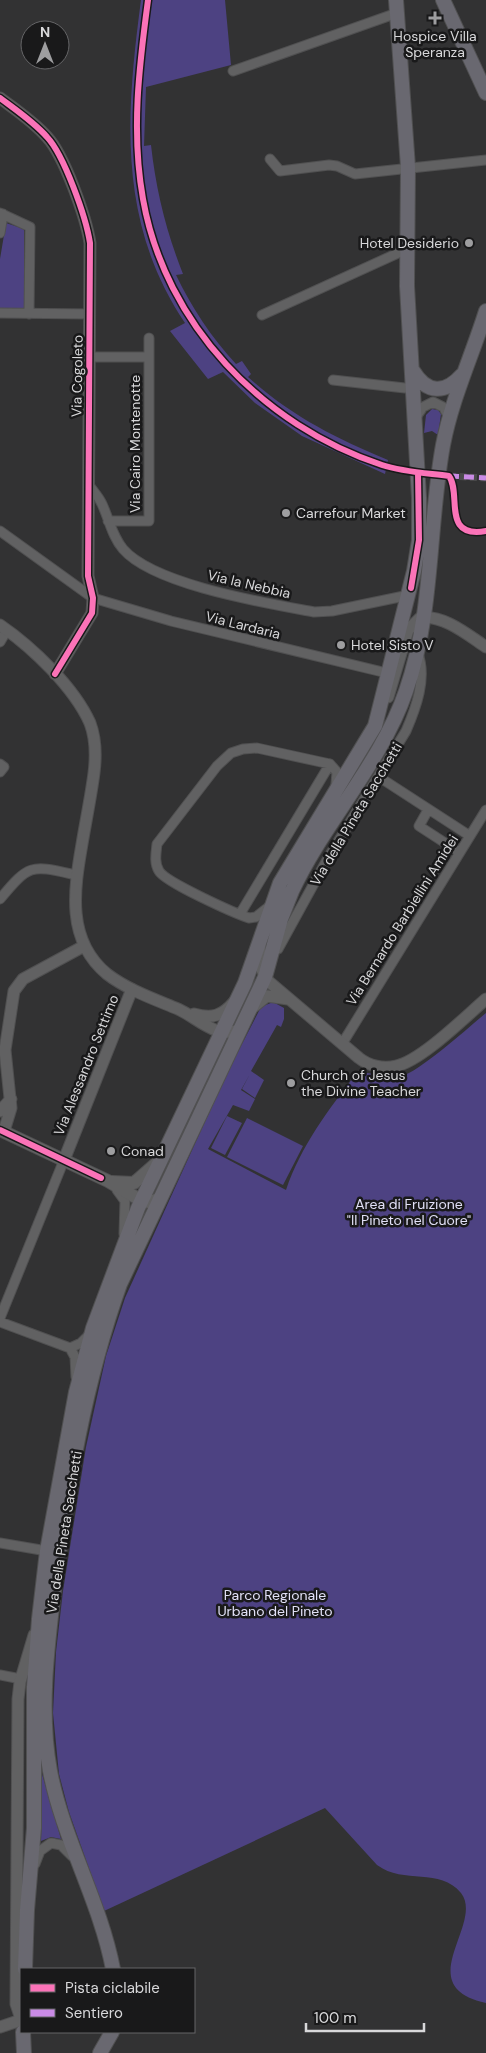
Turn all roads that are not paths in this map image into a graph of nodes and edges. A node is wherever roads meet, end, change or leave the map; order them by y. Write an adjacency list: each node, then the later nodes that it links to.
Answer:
1 (443, 0): 4 (main road)
2 (397, 4): 3 (street); 8 (main road, Via della Pineta Sacchetti)
3 (232, 71)
4 (486, 93)
5 (0, 98): 14 (street, Via Cogoleto)
6 (270, 159): 8 (street)
7 (486, 160): 8 (street)
8 (408, 167): 11 (main road, Via della Pineta Sacchetti)
9 (2, 214): 10 (street); 13 (street)
10 (0, 233)
11 (407, 249): 15 (street); 20 (main road, Via della Pineta Sacchetti)
12 (0, 313): 13 (street)
13 (29, 314): 14 (street)
14 (90, 314): 18 (street, Via Cogoleto)
15 (262, 315)
16 (485, 318): 21 (main road, Via della Pineta Sacchetti)
17 (149, 338): 19 (street, Via Cairo Montenotte)
18 (90, 357): 19 (street, Via Cairo Montenotte); 26 (street, Via Cogoleto)
19 (149, 357): 27 (street, Via Cairo Montenotte)
20 (413, 371): 21 (main road); 23 (main road, Via della Pineta Sacchetti)
21 (462, 375): 24 (main road, Via della Pineta Sacchetti)
22 (333, 380): 23 (street)
23 (414, 389): 25 (main road, Via della Pineta Sacchetti)
24 (449, 417): 25 (street); 31 (main road, Via della Pineta Sacchetti)
25 (416, 418): 29 (main road, Via della Pineta Sacchetti)
26 (89, 486): 27 (street); 30 (street, Via Cogoleto)
27 (108, 521): 29 (street, Via la Nebbia)
28 (0, 531): 30 (street, Via Lardaria)
29 (409, 595): 36 (main road, Via della Pineta Sacchetti)
30 (93, 598): 36 (street, Via Lardaria); 37 (street, Via Cogoleto)
31 (425, 617): 34 (street); 35 (main road, Via della Pineta Sacchetti); 38 (street, Via della Pineta Sacchetti)
32 (4, 627): 33 (street); 37 (street)
33 (0, 642)
34 (486, 647)
35 (418, 654): 42 (street, Via della Pineta Sacchetti); 54 (main road, Via della Pineta Sacchetti)
36 (387, 673): 38 (main road, Via della Pineta Sacchetti)
37 (55, 674): 48 (street)
38 (375, 726): 43 (main road, Via della Pineta Sacchetti)
39 (0, 764): 41 (street)
40 (330, 764): 43 (street); 51 (street); 51 (street)
41 (0, 772)
42 (379, 777): 44 (street); 54 (street, Via della Pineta Sacchetti)
43 (334, 791): 50 (main road, Via della Pineta Sacchetti)
44 (428, 810): 46 (street); 47 (street)
45 (486, 810): 46 (street, Via Bernardo Barbiellini Amidei)
46 (470, 836): 47 (street, Via Bernardo Barbiellini Amidei)
47 (459, 852): 63 (street, Via Bernardo Barbiellini Amidei)
48 (76, 875): 49 (street); 53 (street)
49 (0, 899)
50 (271, 905): 51 (street); 52 (main road, Via della Pineta Sacchetti)
51 (240, 914)
52 (261, 934): 54 (street, Via della Pineta Sacchetti); 56 (main road, Via della Pineta Sacchetti)
53 (84, 946): 55 (street); 64 (street)
54 (267, 972): 58 (street); 60 (main road, Via della Pineta Sacchetti)
55 (132, 989): 59 (street); 69 (street, Via Alessandro Settimo)
56 (241, 992): 59 (street); 62 (main road, Via della Pineta Sacchetti)
57 (486, 999): 63 (street)
58 (290, 1000): 60 (street); 63 (street)
59 (184, 1012): 62 (street)
60 (248, 1012): 61 (main road, Via della Pineta Sacchetti)
61 (240, 1029): 62 (street); 71 (main road, Via della Pineta Sacchetti)
62 (222, 1032): 68 (main road, Via della Pineta Sacchetti)
63 (342, 1044)
64 (3, 1055): 65 (street)
65 (10, 1100): 66 (street); 67 (street)
66 (0, 1110)
67 (1, 1134): 69 (main road)
68 (160, 1159): 70 (main road, Via della Pineta Sacchetti); 72 (main road, Via della Pineta Sacchetti)
69 (64, 1160): 70 (main road); 74 (street, Via Alessandro Settimo)
70 (108, 1181): 72 (main road); 73 (street)
71 (159, 1199): 72 (main road); 85 (main road, Via della Pineta Sacchetti)
72 (142, 1201): 73 (main road, Via della Pineta Sacchetti)
73 (124, 1242): 76 (main road, Via della Pineta Sacchetti)
74 (0, 1318)
75 (0, 1322): 77 (street)
76 (93, 1328): 77 (street); 78 (main road, Via della Pineta Sacchetti)
77 (70, 1348): 78 (street)
78 (76, 1392): 80 (main road, Via della Pineta Sacchetti)
79 (0, 1543): 80 (street)
80 (48, 1551): 81 (main road, Via della Pineta Sacchetti)
81 (39, 1619): 83 (street, Via della Pineta Sacchetti); 86 (main road, Via della Pineta Sacchetti)
82 (0, 1675): 83 (street)
83 (21, 1679): 84 (street, Via della Pineta Sacchetti)
84 (18, 1838): 87 (street); 90 (street, Via della Pineta Sacchetti)
85 (82, 1873): 86 (street, Via della Pineta Sacchetti); 89 (main road, Via della Pineta Sacchetti)
86 (30, 1875): 87 (main road, Via della Pineta Sacchetti)
87 (26, 1910): 88 (main road, Via della Pineta Sacchetti)
88 (25, 1968)
89 (113, 1968)
90 (20, 2016)
91 (20, 2019): 92 (street)
92 (0, 2027)
93 (23, 2033): 95 (main road)
94 (111, 2033): 96 (main road)
95 (24, 2053)
96 (100, 2053)

